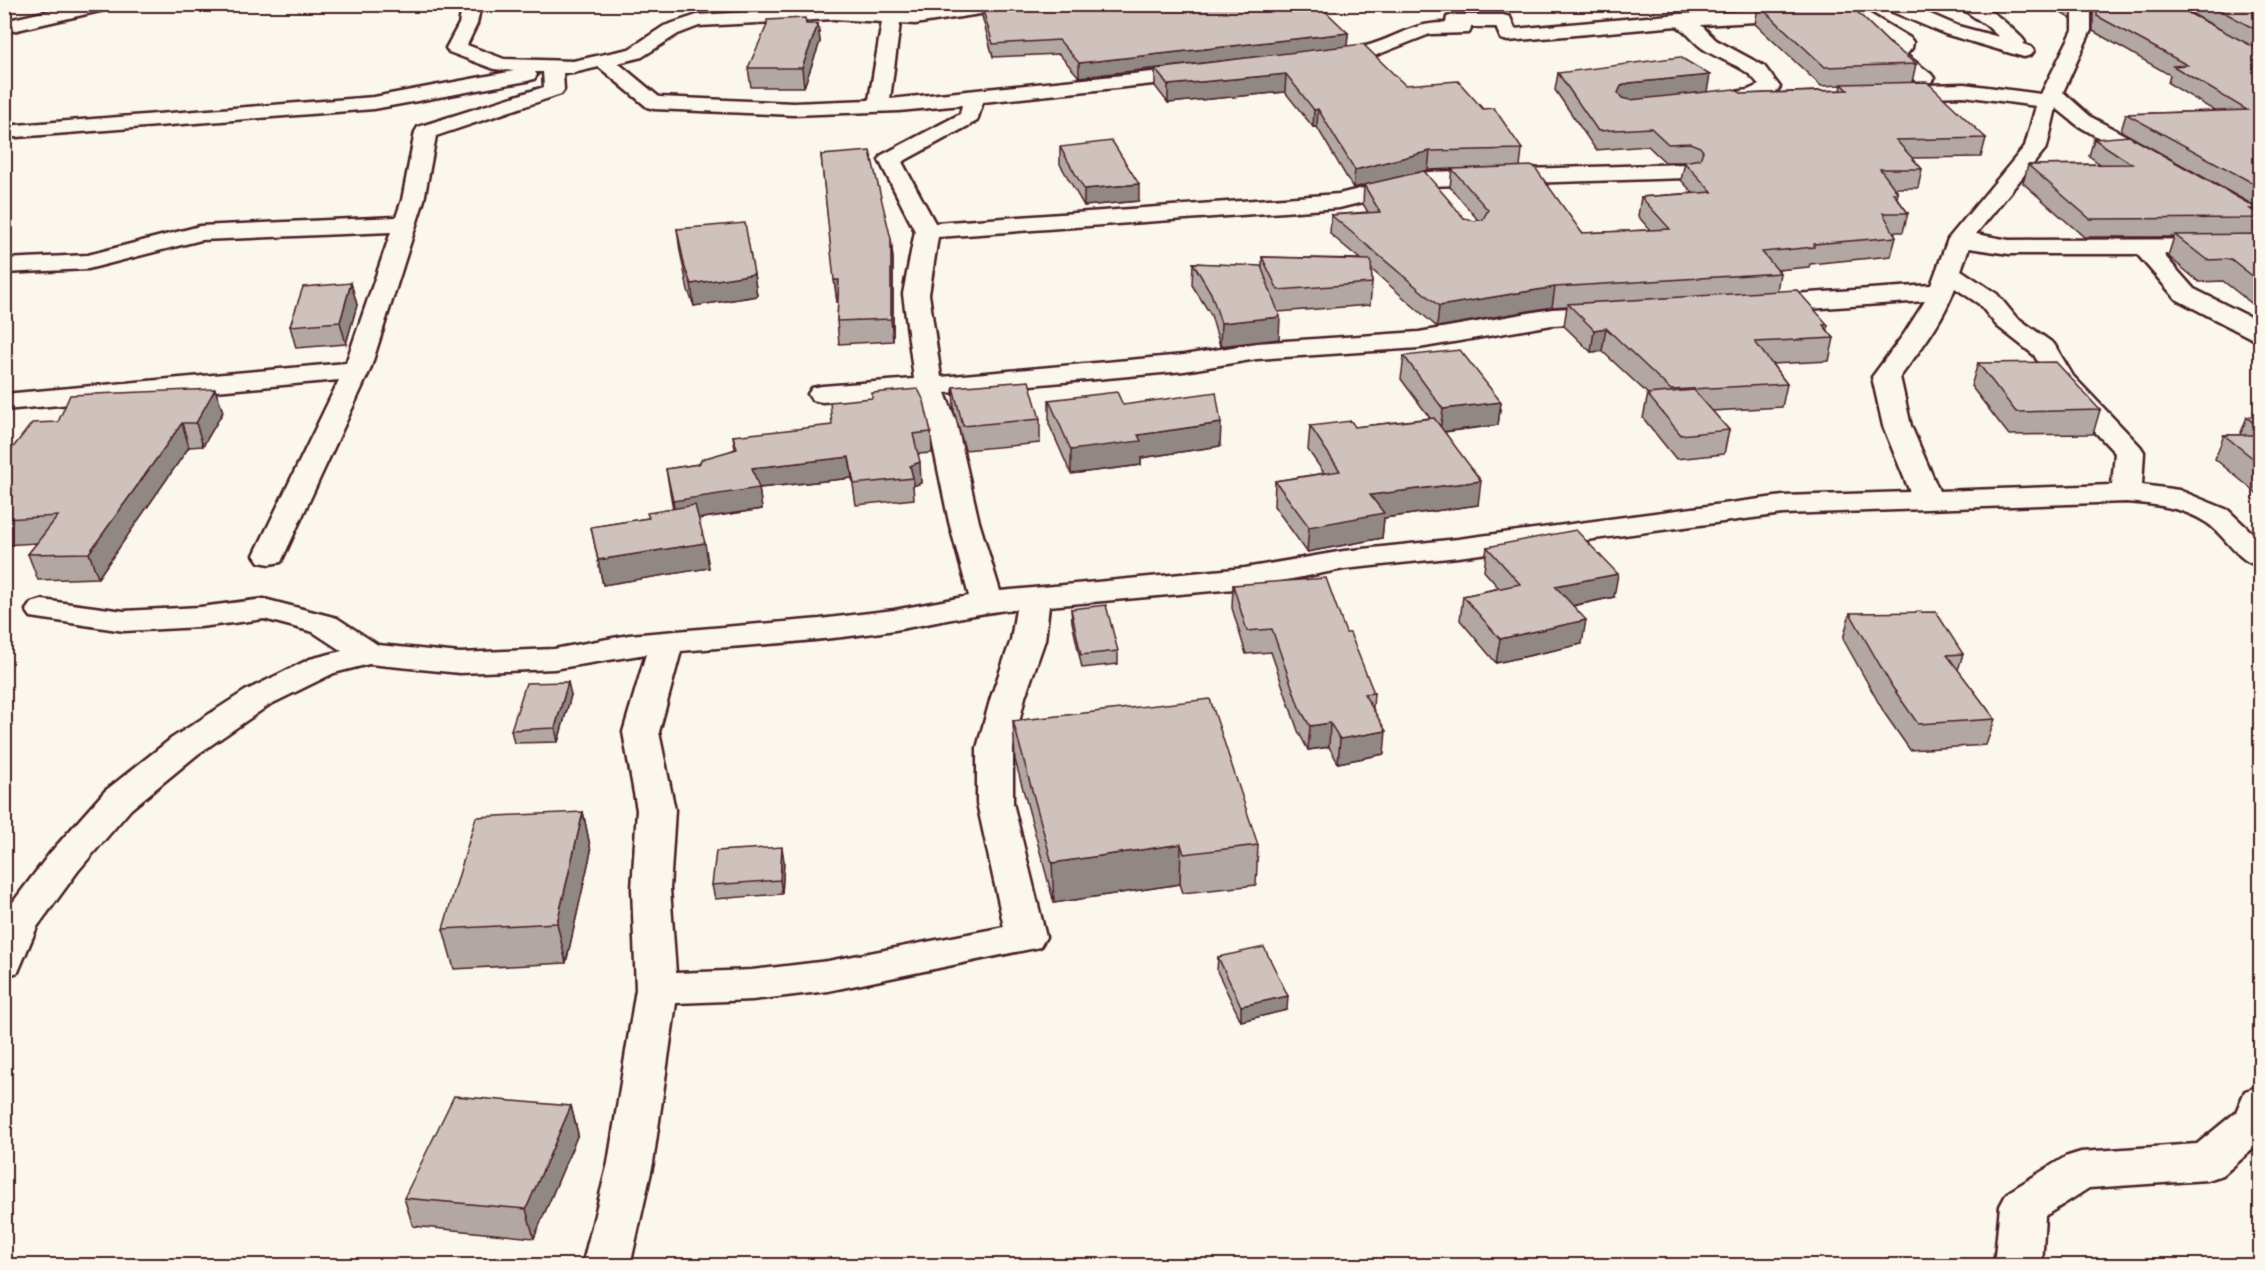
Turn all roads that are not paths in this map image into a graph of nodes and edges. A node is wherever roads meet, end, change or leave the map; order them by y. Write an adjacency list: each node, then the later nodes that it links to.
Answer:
1 (472, 4): 17 (street)
2 (1000, 4): 10 (street)
3 (1964, 4): 13 (street)
4 (100, 5): 12 (street)
5 (1898, 5): 7 (street); 13 (street)
6 (2087, 5): 14 (street)
7 (1844, 8): 8 (street); 19 (street)
8 (1715, 12): 11 (street)
9 (1498, 13): 11 (street); 15 (street)
10 (892, 16): 16 (street); 26 (street)
11 (1680, 20): 22 (street)
12 (4, 27)
13 (2024, 51): 14 (street)
14 (2072, 52): 24 (street)
15 (1312, 59)
16 (602, 60): 17 (street); 26 (street)
17 (563, 69): 27 (street); 30 (street)
18 (1220, 70): 23 (street)
19 (1926, 89): 20 (street); 24 (street)
20 (1871, 93)
21 (1783, 94): 22 (street)
22 (1753, 96): 25 (street)
23 (973, 98): 26 (street); 31 (street)
24 (2050, 98): 28 (street); 32 (street)
25 (1697, 102)
26 (879, 106)
27 (4, 132)
28 (2168, 168)
29 (1687, 171): 31 (street)
30 (405, 224): 35 (street); 40 (street)
31 (927, 231): 41 (street)
32 (1960, 239): 34 (street); 36 (street)
33 (2260, 246): 34 (street)
34 (2145, 248): 39 (street)
35 (4, 266)
36 (1944, 282): 37 (street); 44 (street); 45 (street)
37 (1740, 306)
38 (1639, 312): 41 (street)
39 (2260, 332)
40 (357, 370): 43 (street); 46 (street)
41 (929, 387): 42 (street); 49 (street)
42 (822, 394)
43 (4, 402)
44 (2126, 493): 45 (street); 47 (street)
45 (1929, 500): 48 (street)
46 (270, 555)
47 (2260, 557)
48 (1034, 598): 49 (street); 56 (street)
49 (987, 602): 51 (street)
50 (42, 610): 52 (street)
51 (666, 643): 52 (street); 56 (street)
52 (369, 654): 53 (street)
53 (46, 885): 54 (street); 55 (street)
54 (4, 906)
55 (4, 962)
56 (657, 989): 58 (street)
57 (2260, 1103): 59 (street)
58 (606, 1266)
59 (2018, 1266)

